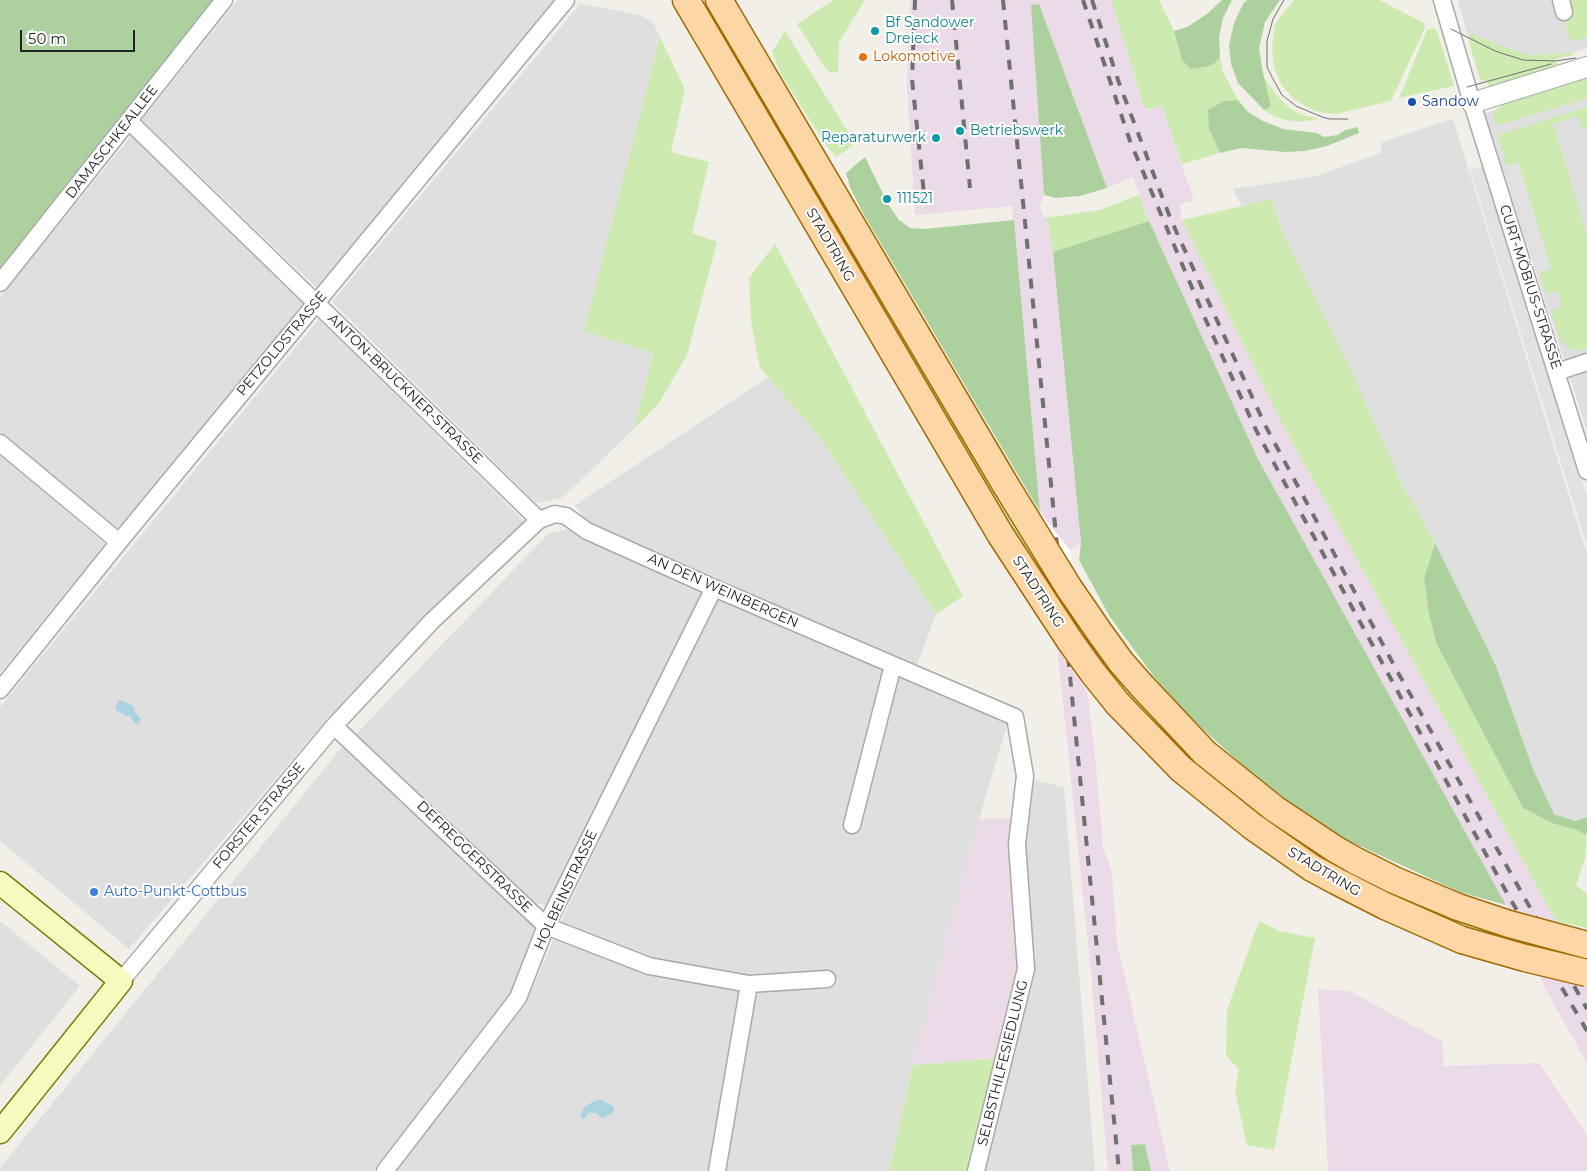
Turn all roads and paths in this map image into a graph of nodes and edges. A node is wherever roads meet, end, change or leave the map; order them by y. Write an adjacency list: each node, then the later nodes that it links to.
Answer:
1 (224, 0): 8 (street, DAMASCHKEALLEE)
2 (566, 0): 10 (street, PETZOLDSTRASSE)
3 (686, 0): 26 (main road, STADTRING, bridge)
4 (719, 0): 25 (main road, STADTRING, bridge)
5 (1442, 0): 7 (street, CURT-MÖBIUS-STRASSE)
6 (1587, 67): 7 (street)
7 (1472, 103): 12 (street, CURT-MÖBIUS-STRASSE)
8 (129, 121): 9 (street, DAMASCHKEALLEE); 10 (street, ANTON-BRUCKNER-STRASSE)
9 (0, 284)
10 (316, 302): 15 (street, ANTON-BRUCKNER-STRASSE); 16 (street, PETZOLDSTRASSE)
11 (1587, 362): 12 (street)
12 (1557, 372): 14 (street, CURT-MÖBIUS-STRASSE)
13 (0, 443): 16 (street)
14 (1587, 470)
15 (539, 520): 17 (street, AN DEN WEINBERGEN); 21 (street, FORSTER STRASSE)
16 (119, 542): 19 (street, PETZOLDSTRASSE)
17 (714, 588): 18 (street, AN DEN WEINBERGEN); 24 (street, HOLBEINSTRASSE)
18 (893, 665): 20 (street, AN DEN WEINBERGEN); 22 (street)
19 (0, 690)
20 (1015, 717): 33 (street, SELBSTHILFESIEDLUNG)
21 (334, 726): 24 (street, DEFREGGERSTRASSE); 28 (street, FORSTER STRASSE)
22 (852, 825)
23 (0, 883): 28 (main road)
24 (546, 926): 29 (street, DEFREGGERSTRASSE); 31 (street, HOLBEINSTRASSE)
25 (1587, 945)
26 (1587, 973)
27 (827, 979): 29 (street, DEFREGGERSTRASSE)
28 (121, 981): 30 (main road, FORSTER STRASSE)
29 (749, 984): 32 (street)
30 (0, 1132)
31 (385, 1171)
32 (717, 1171)
33 (976, 1171)

